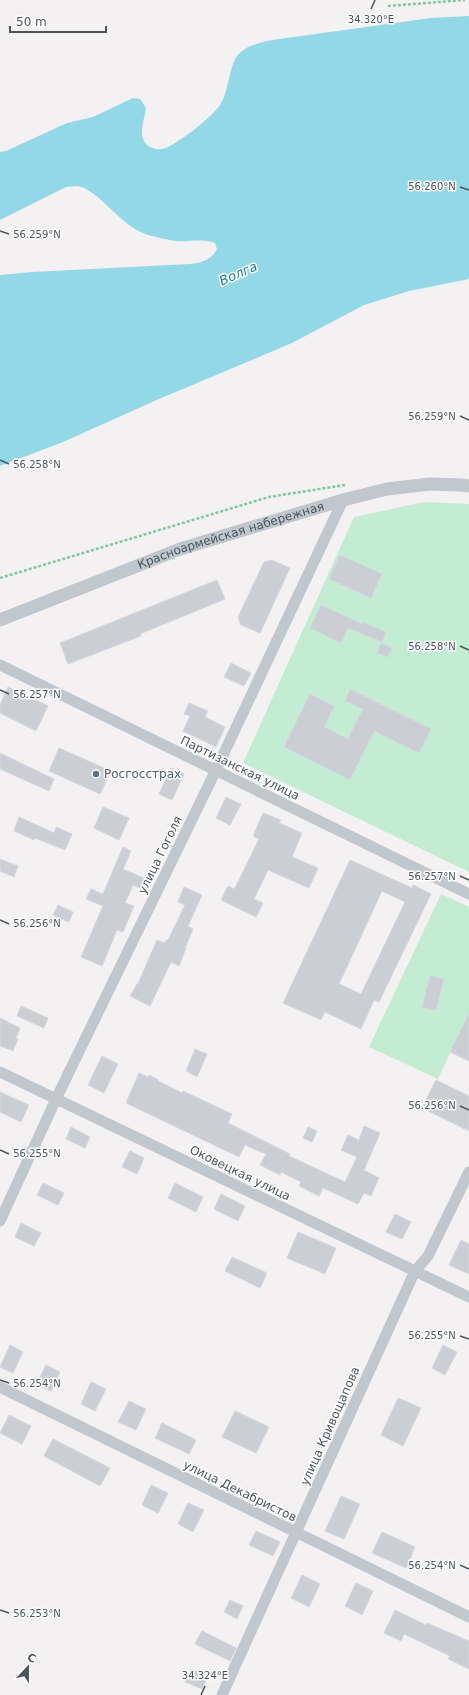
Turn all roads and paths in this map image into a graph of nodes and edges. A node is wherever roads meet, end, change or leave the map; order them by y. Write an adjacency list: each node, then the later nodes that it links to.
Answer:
1 (465, 0): 2 (path)
2 (388, 6)
3 (348, 485): 6 (path)
4 (469, 486): 5 (street, Красноармейская набережная)
5 (343, 500): 7 (street, Красноармейская набережная); 9 (street, улица Гоголя)
6 (0, 578)
7 (0, 620)
8 (0, 665): 9 (street, Партизанская улица)
9 (216, 770): 10 (street, Партизанская улица); 12 (street, улица Гоголя)
10 (469, 894)
11 (0, 1072): 12 (street, Оковецкая улица)
12 (56, 1099): 14 (street, улица Гоголя); 15 (street, Оковецкая улица)
13 (469, 1172): 15 (street, улица Кривощапова)
14 (0, 1221)
15 (415, 1271): 16 (street, Оковецкая улица); 18 (street, улица Кривощапова)
16 (469, 1297)
17 (0, 1387): 18 (street, улица Декабристов)
18 (296, 1533): 19 (street, улица Декабристов); 20 (street, улица Кривощапова)
19 (469, 1617)
20 (222, 1695)

